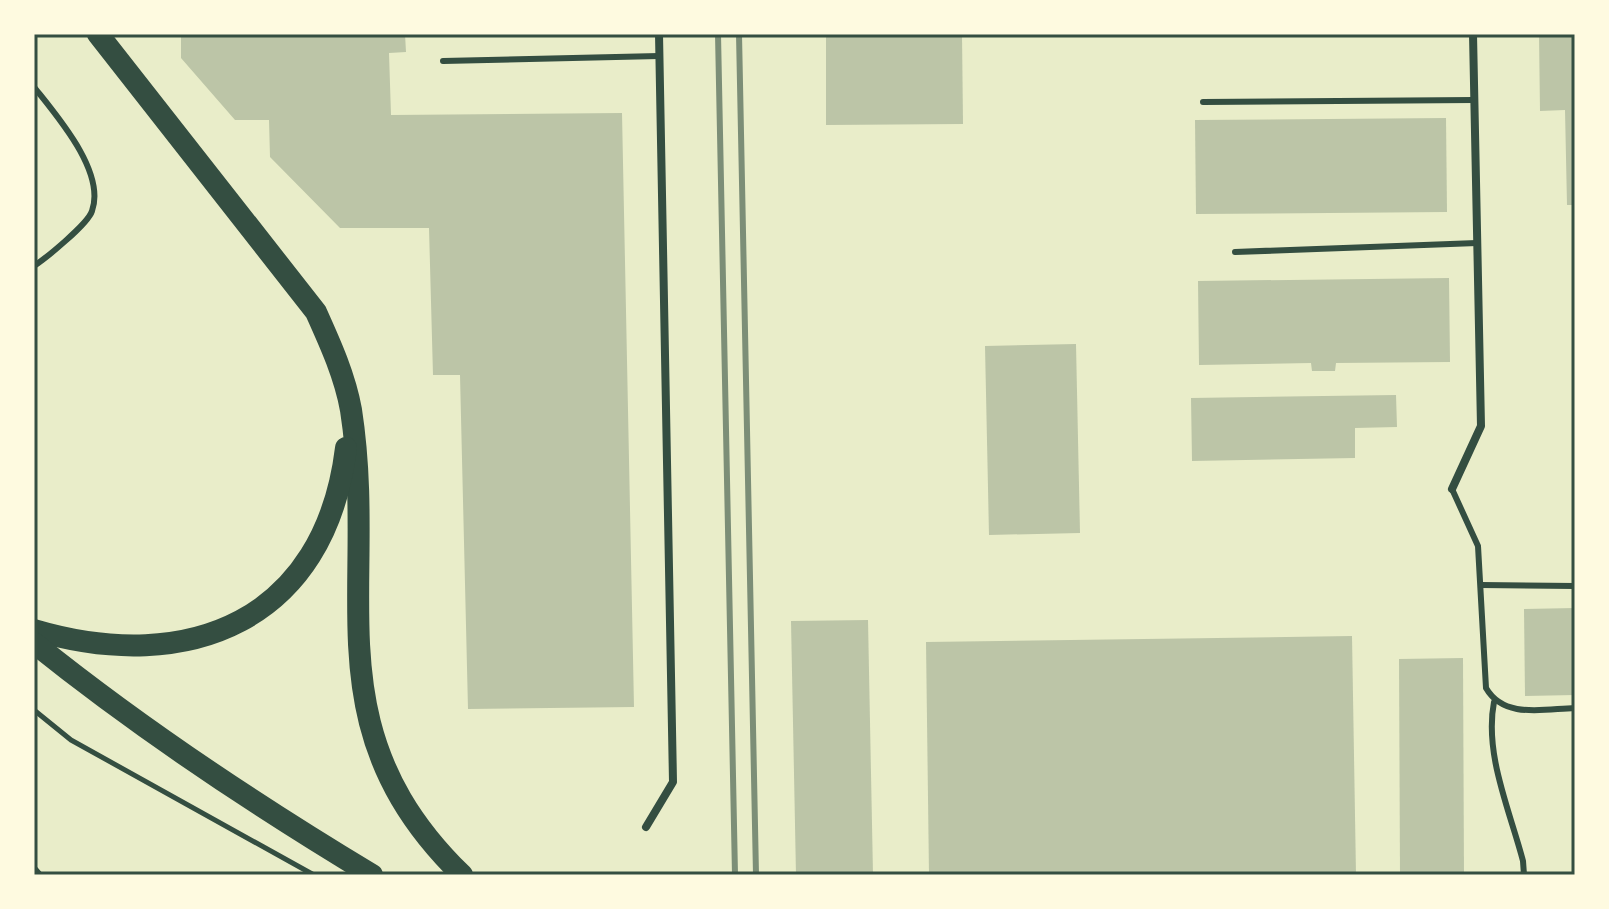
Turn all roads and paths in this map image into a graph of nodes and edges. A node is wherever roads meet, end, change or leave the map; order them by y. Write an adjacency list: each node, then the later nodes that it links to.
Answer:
1 (98, 34): 4 (highway)
2 (659, 34): 5 (street)
3 (1473, 34): 8 (street)
4 (110, 44): 13 (highway)
5 (659, 56): 6 (lane); 22 (street)
6 (443, 61)
7 (34, 87): 12 (lane)
8 (1474, 100): 9 (lane); 10 (street)
9 (1203, 102)
10 (1477, 243): 11 (lane); 14 (street)
11 (1235, 252)
12 (34, 266)
13 (350, 407): 17 (highway); 27 (highway)
14 (1452, 489): 15 (lane)
15 (1481, 585): 16 (lane); 19 (lane)
16 (1575, 586)
17 (34, 630)
18 (34, 643): 26 (highway)
19 (1494, 702): 20 (lane); 28 (lane)
20 (1575, 708)
21 (34, 710): 25 (path)
22 (646, 827)
23 (34, 868): 24 (lane)
24 (40, 875)
25 (314, 875)
26 (372, 875)
27 (462, 875)
28 (1524, 875)

